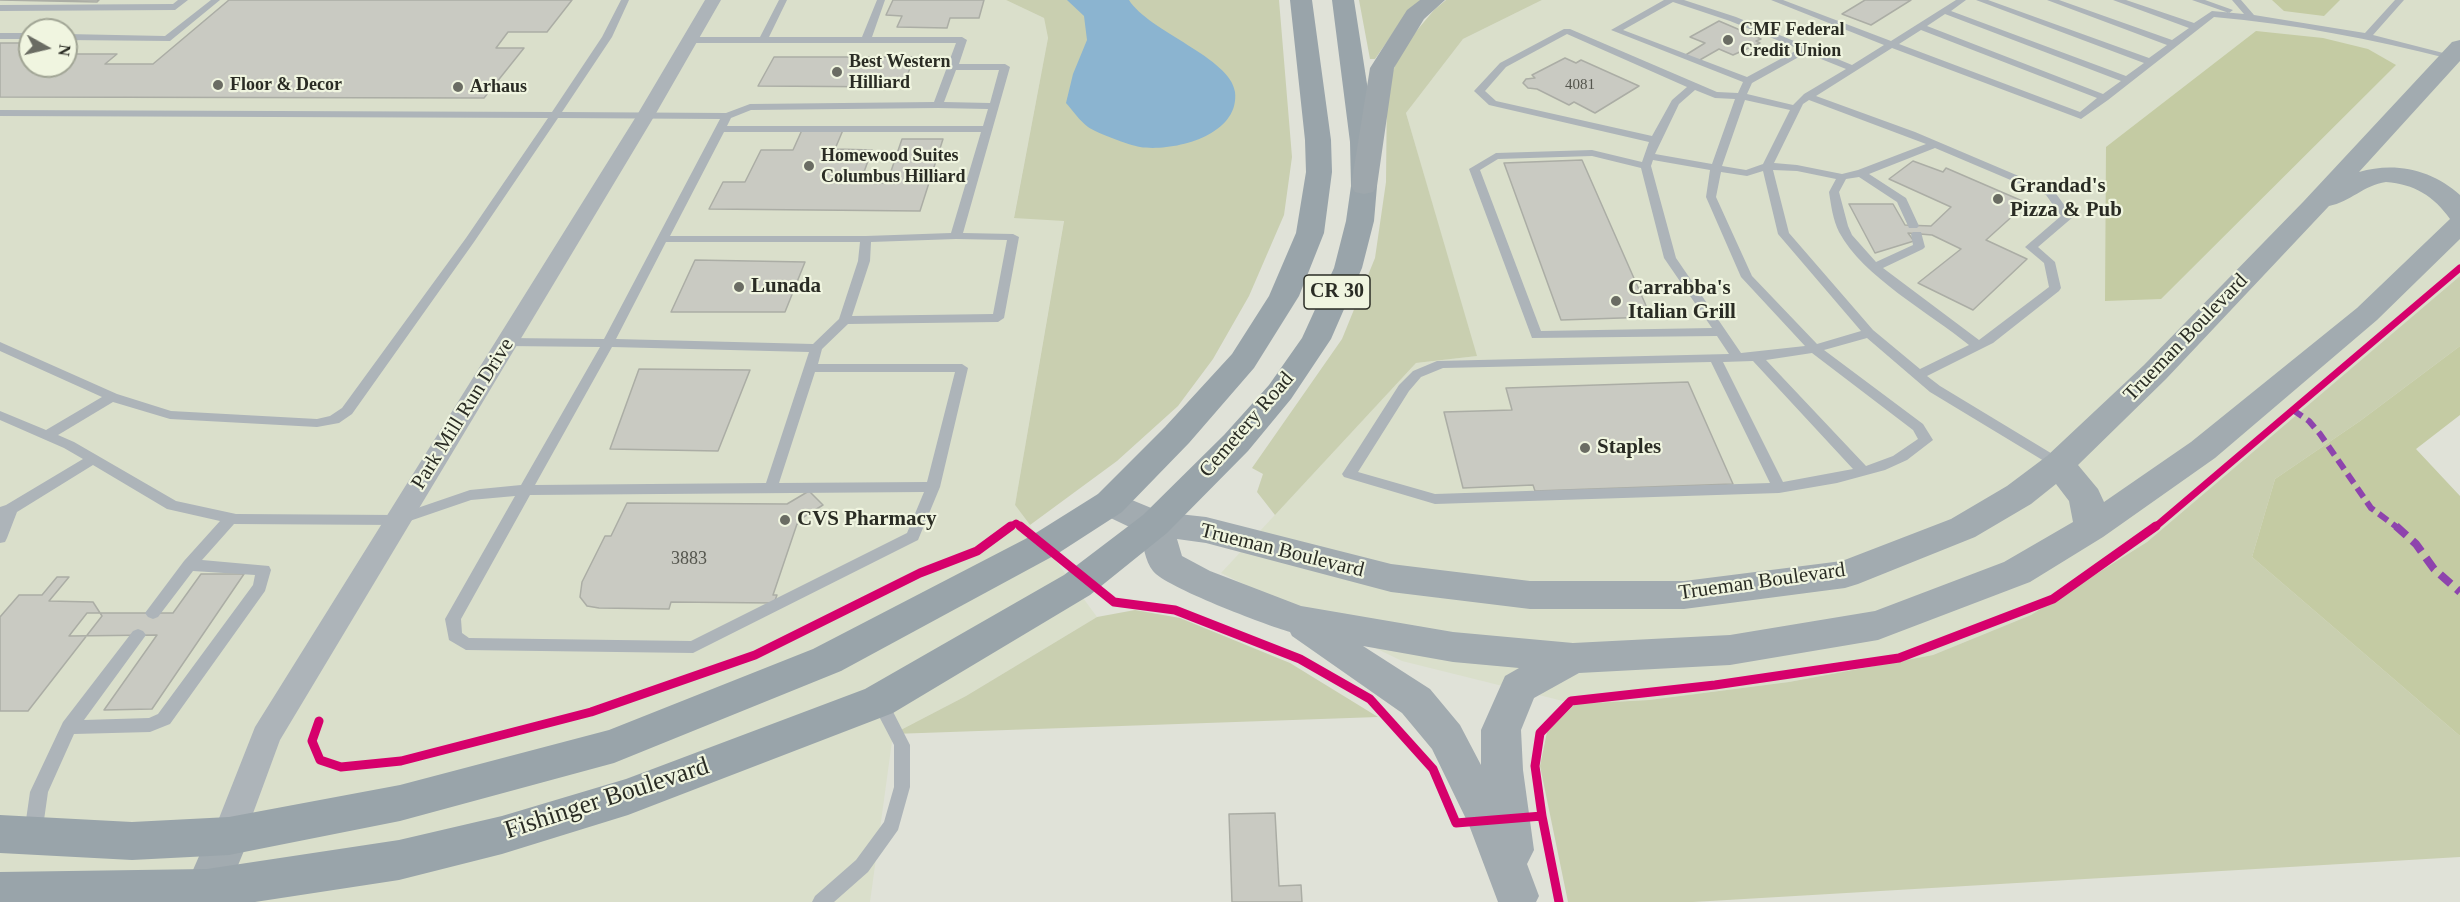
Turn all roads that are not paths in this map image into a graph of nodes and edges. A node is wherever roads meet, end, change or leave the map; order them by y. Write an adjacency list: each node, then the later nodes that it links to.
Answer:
1 (184, 0): 19 (lane)
2 (216, 0): 27 (lane)
3 (625, 0): 48 (lane)
4 (713, 0): 28 (street, Park Mill Run Drive)
5 (783, 0): 29 (lane)
6 (881, 0): 30 (lane)
7 (1301, 0): 92 (main road, CR 30)
8 (1343, 0): 60 (main road, Cemetery Road / CR 30)
9 (1434, 0): 60 (highway)
10 (1673, 0): 33 (lane); 39 (lane)
11 (1775, 0): 31 (lane)
12 (1962, 0): 20 (lane)
13 (1980, 0): 35 (lane)
14 (2051, 0): 32 (lane)
15 (2117, 0): 23 (lane)
16 (2196, 0): 21 (lane)
17 (2236, 0): 21 (lane)
18 (2400, 0): 24 (lane)
19 (0, 8)
20 (1944, 11): 22 (lane); 38 (lane)
21 (2251, 17): 23 (lane); 24 (lane)
22 (1919, 26): 31 (lane); 43 (lane)
23 (2196, 27): 32 (lane)
24 (2368, 35): 34 (lane)
25 (0, 36): 26 (lane)
26 (18, 36)
27 (78, 37)
28 (690, 40): 29 (lane); 49 (street, Park Mill Run Drive)
29 (763, 40): 30 (lane)
30 (866, 40): 36 (lane)
31 (1891, 44): 37 (lane); 43 (lane)
32 (2174, 44): 35 (lane)
33 (1806, 49): 37 (lane); 39 (lane)
34 (2458, 56): 61 (main road, Trueman Boulevard)
35 (2151, 62): 38 (lane)
36 (953, 67): 44 (lane); 45 (lane)
37 (1852, 68): 42 (lane)
38 (2128, 80): 43 (lane)
39 (1748, 81): 41 (lane)
40 (1694, 86): 41 (lane); 53 (lane); 53 (lane)
41 (1741, 96): 46 (lane); 57 (lane)
42 (1807, 96): 46 (lane); 54 (lane)
43 (2105, 98)
44 (938, 105): 45 (lane); 50 (lane)
45 (993, 106): 52 (lane)
46 (1795, 108): 56 (lane)
47 (0, 113): 48 (lane)
48 (556, 114): 49 (lane); 82 (lane)
49 (646, 115): 50 (lane); 71 (street, Park Mill Run Drive)
50 (727, 116): 51 (lane)
51 (720, 129): 52 (lane); 65 (lane)
52 (987, 129): 64 (lane)
53 (1655, 140): 55 (lane)
54 (1936, 144): 58 (lane); 73 (lane)
55 (1648, 161): 57 (lane); 69 (lane); 69 (lane)
56 (1767, 166): 57 (lane); 59 (lane); 70 (lane)
57 (1716, 168): 76 (lane)
58 (1861, 173): 59 (lane); 67 (lane)
59 (1842, 177): 67 (lane)
60 (1364, 186): 96 (main road, Cemetery Road / CR 30)
61 (2312, 208): 62 (main road); 86 (main road, Trueman Boulevard)
62 (2460, 214)
63 (2460, 224): 97 (main road)
64 (956, 236): 66 (lane); 68 (lane)
65 (662, 239): 66 (lane); 72 (lane)
66 (866, 239): 68 (lane)
67 (1875, 267): 73 (lane)
68 (845, 320): 75 (lane)
69 (1721, 332): 79 (lane)
70 (1869, 333): 76 (lane); 81 (lane)
71 (507, 342): 72 (lane); 95 (street, Park Mill Run Drive)
72 (608, 343): 75 (lane); 91 (lane)
73 (1977, 345): 81 (lane)
74 (0, 346): 82 (lane)
75 (816, 348): 80 (lane)
76 (1814, 349): 77 (lane); 87 (lane)
77 (1756, 357): 79 (lane); 87 (lane)
78 (1715, 358): 79 (lane); 90 (lane); 90 (lane)
79 (1738, 358)
80 (810, 368): 88 (lane); 89 (lane)
81 (1918, 375): 86 (lane)
82 (112, 397): 84 (lane)
83 (0, 415): 84 (lane)
84 (47, 435): 85 (lane)
85 (93, 459): 93 (lane); 94 (lane)
86 (2059, 464): 96 (main road, Trueman Boulevard); 97 (main road)
87 (1863, 471): 90 (lane)
88 (933, 487): 89 (lane); 91 (lane)
89 (771, 488): 91 (lane)
90 (1779, 488)
91 (526, 490): 95 (lane)
92 (1110, 503): 96 (main road, Trueman Boulevard); 107 (main road)
93 (5, 511): 98 (lane)
94 (231, 518): 95 (lane); 99 (lane)
95 (398, 520): 107 (street, Park Mill Run Drive)
96 (1155, 524): 101 (main road); 104 (main road, Fishinger Boulevard)
97 (2091, 528): 103 (main road)
98 (0, 538)
99 (189, 565): 100 (lane); 105 (lane)
100 (153, 613)
101 (1297, 620): 103 (main road); 110 (main road)
102 (138, 635): 105 (lane)
103 (1574, 658): 110 (main road)
104 (879, 701): 109 (main road, Fishinger Boulevard); 111 (lane)
105 (69, 728): 106 (lane)
106 (16, 835): 107 (main road)
107 (229, 836): 109 (main road)
108 (0, 893): 109 (main road, Fishinger Boulevard)
109 (204, 896)
110 (1518, 899)
111 (821, 902)

